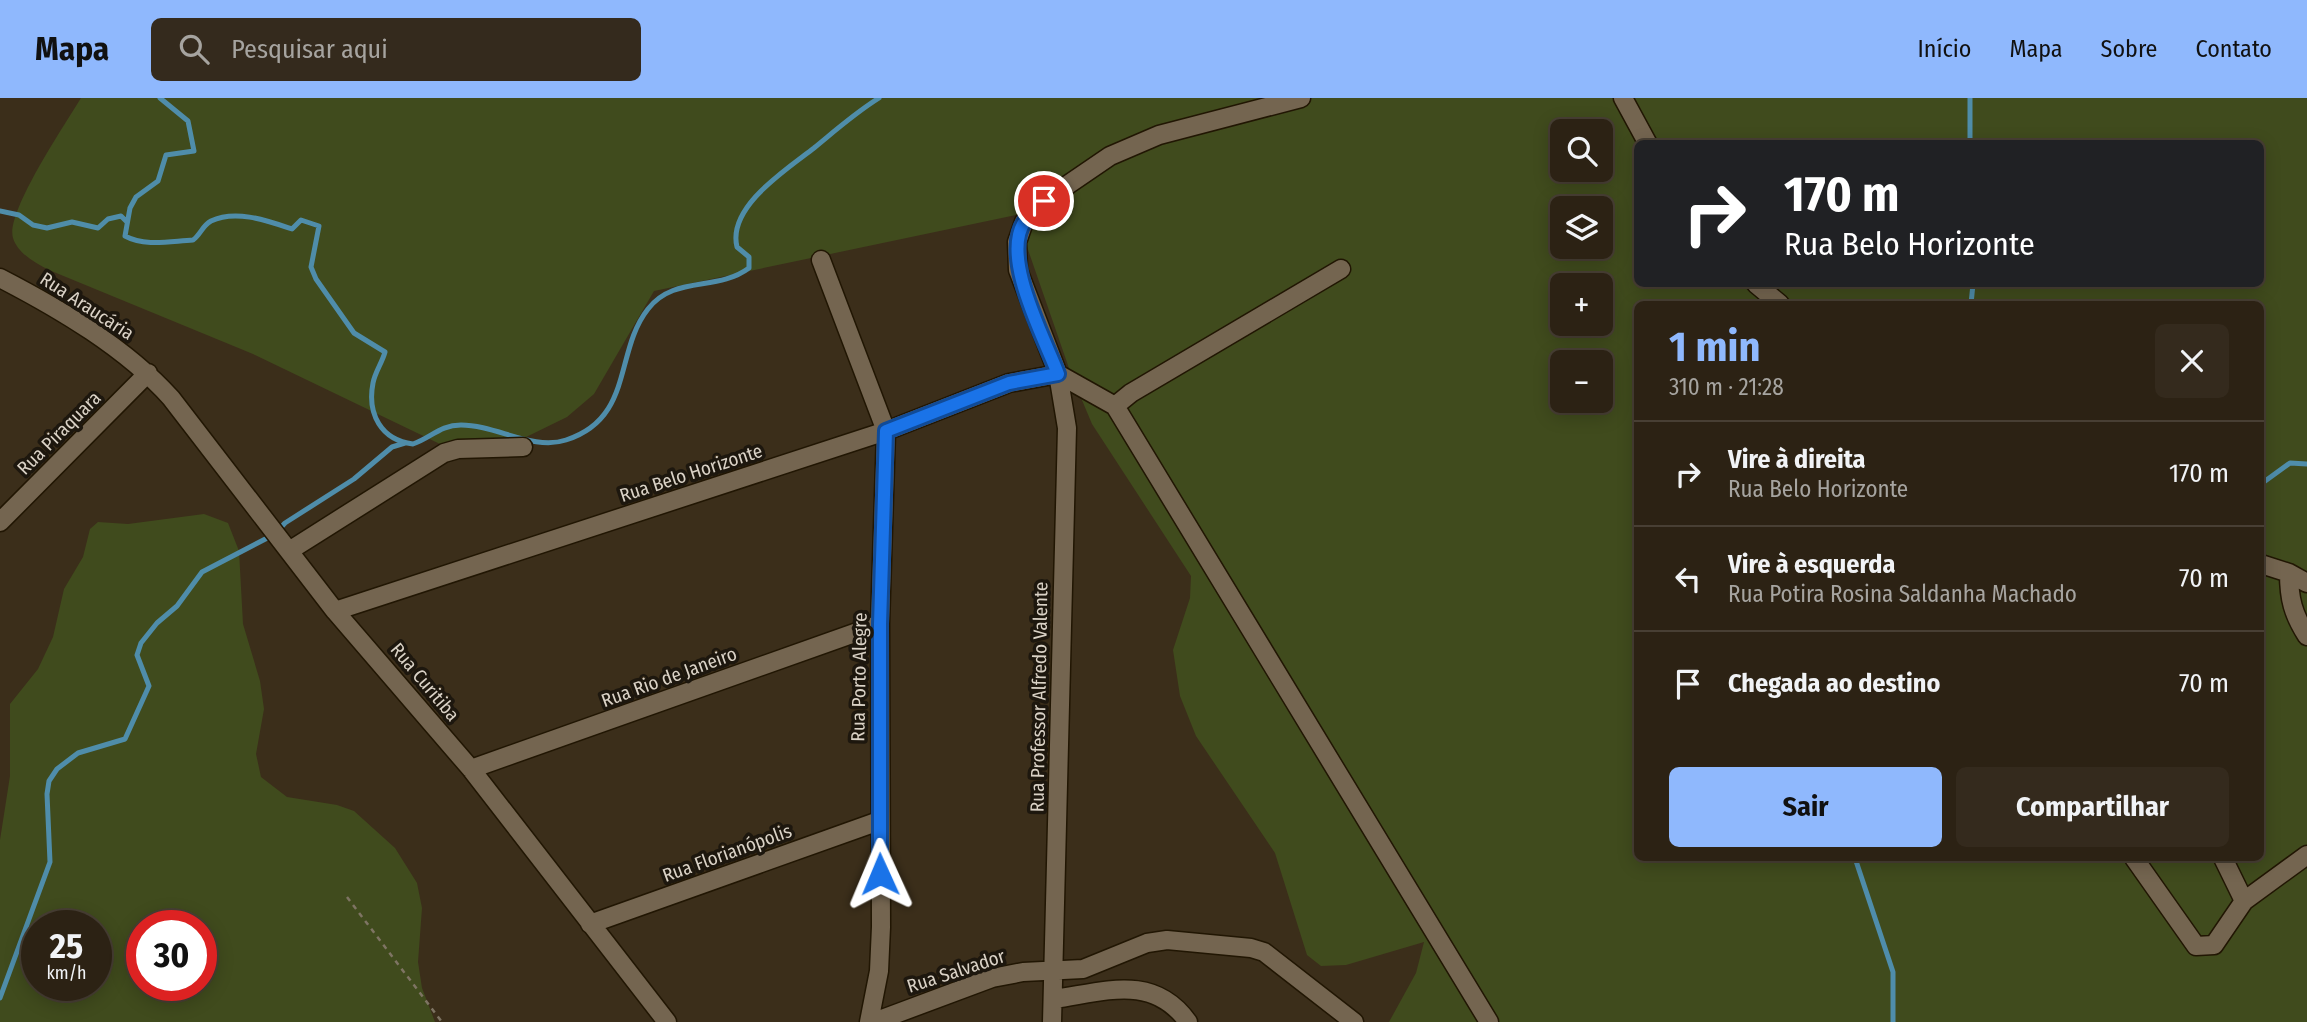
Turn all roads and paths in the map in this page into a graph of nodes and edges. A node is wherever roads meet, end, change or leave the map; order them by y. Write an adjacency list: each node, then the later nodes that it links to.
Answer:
1 (1301, 98): 10 (street, Rua Professor Alfredo Valente)
2 (1623, 98): 3 (street)
3 (1646, 140)
4 (821, 260): 12 (street, Rua Porto Alegre)
5 (1341, 269): 11 (street)
6 (0, 278): 9 (street, Rua Araucária)
7 (1760, 287): 8 (street)
8 (1776, 301)
9 (148, 373): 14 (street, Rua Piraquara); 15 (street, Rua Curitiba)
10 (1058, 374): 11 (street); 12 (street, Rua Belo Horizonte); 30 (street, Rua Professor Alfredo Valente)
11 (1115, 407): 38 (street)
12 (886, 431): 19 (street, Rua Belo Horizonte); 20 (street, Rua Porto Alegre)
13 (523, 447): 15 (street)
14 (0, 522)
15 (289, 551): 19 (street, Rua Curitiba)
16 (2264, 566): 17 (street)
17 (2289, 573): 18 (street); 21 (street)
18 (2307, 583)
19 (335, 611): 22 (street, Rua Curitiba)
20 (880, 624): 22 (street, Rua Rio de Janeiro); 23 (street, Rua Porto Alegre)
21 (2307, 636)
22 (471, 769): 29 (street, Rua Curitiba)
23 (879, 821): 29 (street, Rua Florianópolis); 34 (street, Rua Porto Alegre)
24 (2307, 855): 28 (street)
25 (2136, 861): 28 (street)
26 (2224, 861): 28 (street)
27 (346, 897): 32 (path)
28 (2244, 901)
29 (590, 924): 33 (street, Rua Curitiba)
30 (1053, 971): 31 (street, Rua Professor Alfredo Valente); 34 (street, Rua Salvador); 37 (street, Rua Salvador)
31 (1054, 999): 35 (street, Rua Professor Alfredo Valente); 36 (street)
32 (442, 1022)
33 (667, 1022)
34 (871, 1022)
35 (1052, 1022)
36 (1188, 1022)
37 (1354, 1022)
38 (1489, 1022)

